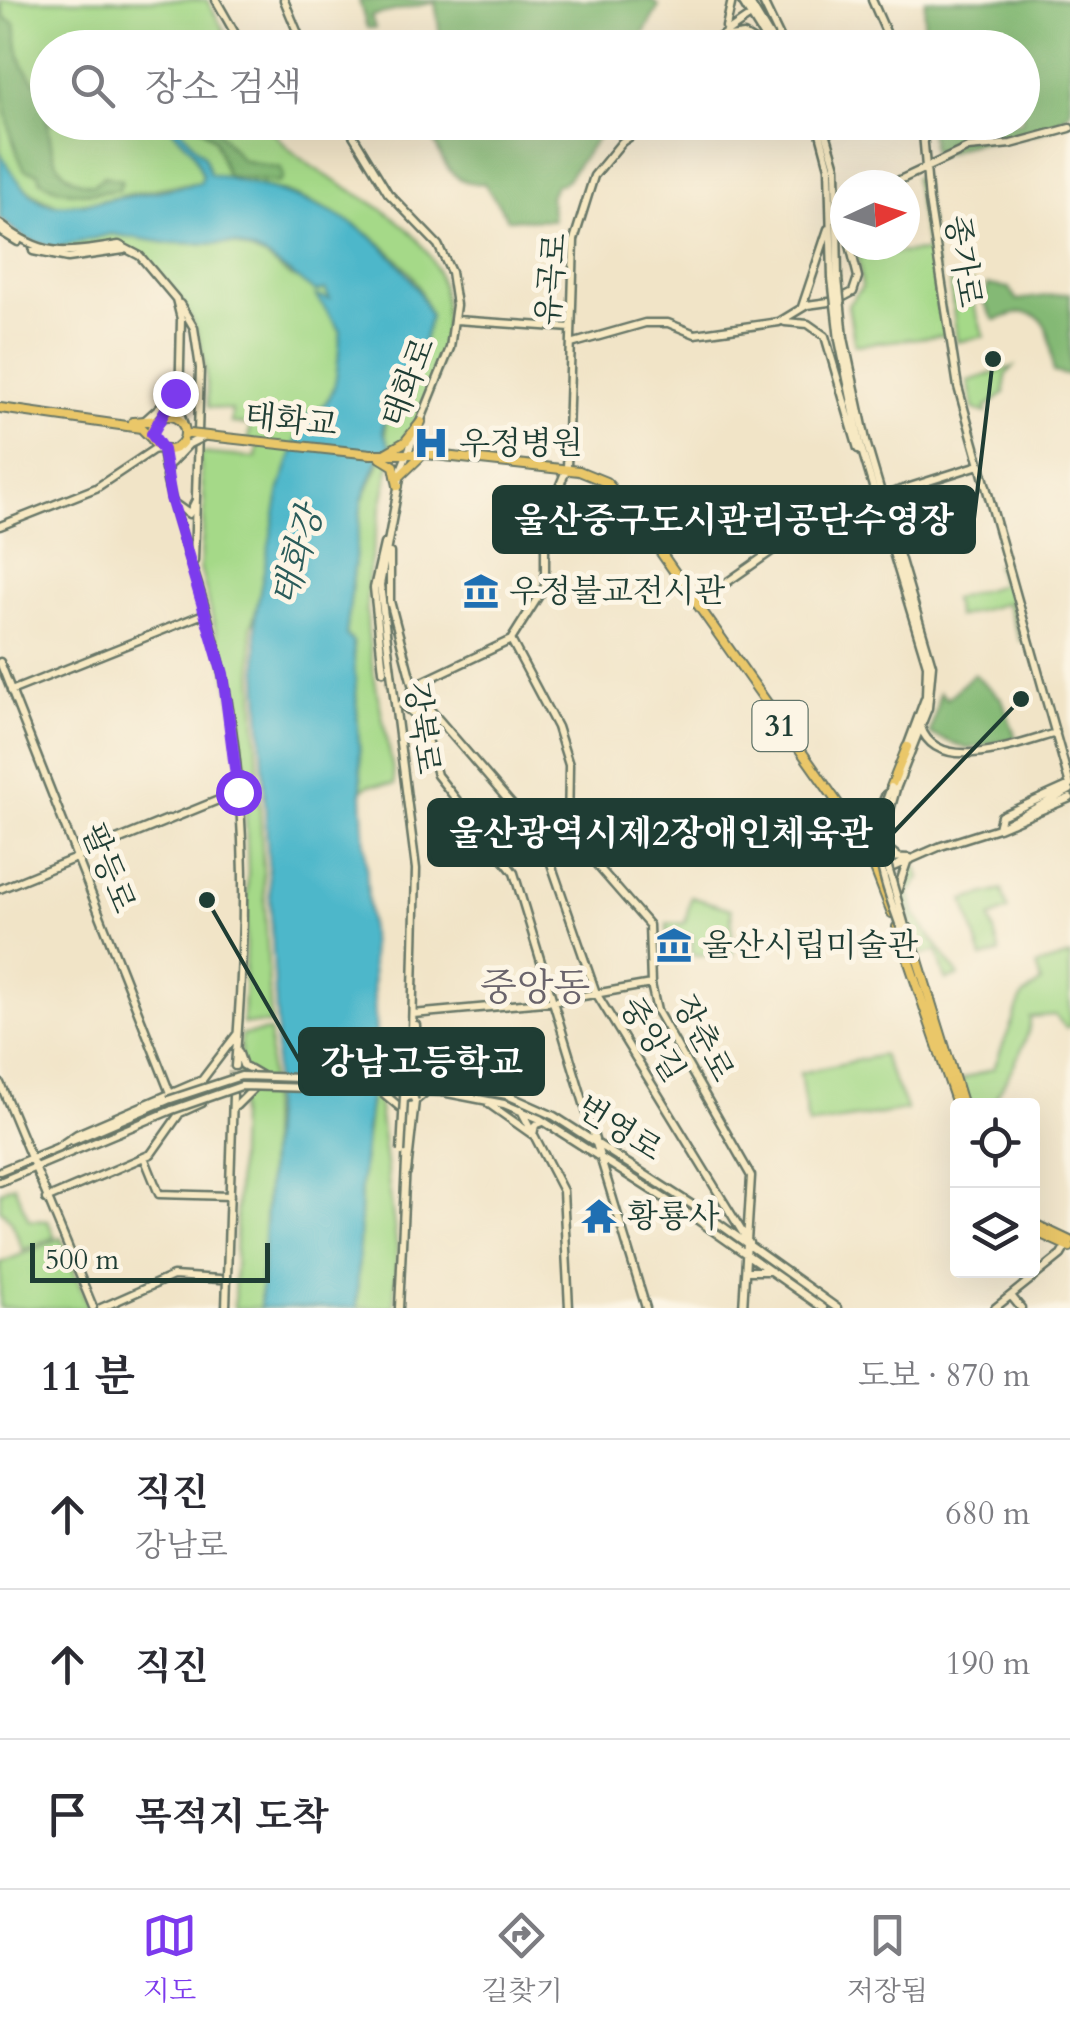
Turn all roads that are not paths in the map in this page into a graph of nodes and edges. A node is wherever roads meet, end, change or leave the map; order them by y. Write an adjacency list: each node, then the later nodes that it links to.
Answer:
1 (216, 0): 8 (main road)
2 (284, 0): 9 (main road)
3 (732, 0): 10 (main road)
4 (745, 0): 12 (main road)
5 (762, 0): 13 (main road)
6 (872, 0): 14 (main road)
7 (746, 19): 11 (main road)
8 (233, 30)
9 (296, 30)
10 (722, 30)
11 (727, 30)
12 (764, 30)
13 (771, 30)
14 (884, 30)
15 (1070, 128): 16 (main road)
16 (1040, 136)
17 (356, 140): 33 (main road, 태화로)
18 (625, 140): 37 (main road, 유곡로)
19 (828, 140): 23 (main road)
20 (924, 140): 22 (main road, 종가로)
21 (1025, 140): 22 (main road)
22 (926, 168): 24 (main road); 55 (main road, 종가로)
23 (835, 170)
24 (920, 171)
25 (830, 221): 32 (main road)
26 (0, 228): 31 (main road); 35 (main road)
27 (834, 260): 30 (main road)
28 (837, 260): 30 (main road)
29 (854, 260): 32 (main road)
30 (835, 278): 38 (main road, bridge)
31 (176, 299): 35 (main road); 36 (main road)
32 (798, 312): 34 (main road)
33 (456, 320): 37 (main road); 47 (main road, 태화로)
34 (779, 322): 40 (main road); 56 (main road)
35 (178, 324): 36 (main road); 39 (main road); 41 (main road); 43 (main road)
36 (194, 328): 42 (main road)
37 (571, 328): 40 (main road, 유곡로)
38 (842, 339): 56 (main road); 61 (main road)
39 (194, 344): 41 (main road); 42 (main road)
40 (571, 344): 57 (main road, 유곡로)
41 (180, 353): 48 (main road)
42 (200, 368): 60 (main road)
43 (176, 389): 45 (main road); 46 (main road)
44 (0, 406): 46 (main road); 49 (main road)
45 (158, 420): 46 (main road); 48 (main road); 49 (main road)
46 (143, 422)
47 (420, 424): 50 (main road, 태화로); 52 (main road); 53 (main road)
48 (186, 437): 49 (main road); 53 (main road, 태화교, bridge); 58 (main road)
49 (155, 440): 54 (main road); 54 (main road); 58 (main road)
50 (408, 454): 51 (main road, 31); 53 (main road, 31); 59 (main road, 강북로)
51 (426, 454): 52 (main road, 31); 59 (main road)
52 (440, 455): 57 (main road, 31)
53 (389, 456): 59 (main road)
54 (139, 457): 63 (main road)
55 (979, 465): 61 (main road); 78 (main road, 종가로)
56 (866, 467): 61 (main road)
57 (567, 468): 66 (main road, 31); 69 (main road)
58 (166, 475): 62 (main road)
59 (399, 480): 64 (main road, 강북로)
60 (196, 481): 62 (main road); 65 (main road)
61 (879, 496): 66 (main road); 68 (main road)
62 (171, 498): 65 (main road)
63 (0, 526)
64 (391, 529): 71 (main road); 72 (main road); 97 (main road, 강북로)
65 (194, 568): 83 (main road)
66 (695, 605): 86 (main road, 31)
67 (199, 616): 73 (main road)
68 (923, 638): 77 (main road); 80 (main road)
69 (512, 640): 72 (main road); 94 (main road, 장춘로)
70 (0, 662): 73 (main road, 팔등로)
71 (383, 671)
72 (414, 686): 75 (main road, 중앙길); 76 (main road)
73 (12, 691): 88 (main road, 팔등로)
74 (401, 704): 76 (main road)
75 (428, 706): 76 (main road); 95 (main road, 중앙길)
76 (420, 716): 96 (main road)
77 (922, 723): 79 (main road); 80 (main road)
78 (1056, 732): 79 (main road); 82 (main road, 종가로)
79 (932, 741): 80 (main road)
80 (908, 752): 81 (main road)
81 (893, 788): 84 (main road); 87 (main road); 93 (main road, bridge)
82 (1070, 791): 85 (main road); 85 (main road); 85 (main road)
83 (238, 792): 88 (main road); 98 (main road)
84 (874, 828): 86 (main road); 90 (main road)
85 (998, 828): 89 (main road)
86 (856, 834): 90 (main road, 31)
87 (884, 835): 89 (main road); 90 (main road)
88 (78, 858): 91 (main road); 112 (main road, 팔등로)
89 (908, 860): 90 (main road); 92 (main road)
90 (879, 862): 92 (main road); 93 (main road)
91 (0, 889)
92 (897, 893): 93 (main road)
93 (918, 974): 114 (main road)
94 (651, 984): 95 (main road); 135 (main road, 장춘로)
95 (596, 993): 96 (main road); 136 (main road, 중앙길)
96 (554, 1001): 97 (main road); 120 (main road)
97 (413, 1014): 100 (main road, bridge); 102 (main road, 강북로); 102 (main road)
98 (234, 1036): 99 (main road); 101 (main road)
99 (217, 1060): 101 (main road); 104 (main road)
100 (406, 1060): 102 (main road, bridge); 105 (main road, bridge)
101 (234, 1062): 103 (main road)
102 (414, 1070): 106 (main road, bridge)
103 (262, 1076): 105 (main road, 번영로, bridge); 112 (main road, 번영로, bridge)
104 (202, 1080): 112 (main road); 125 (main road)
105 (376, 1080): 106 (main road, 번영로, bridge)
106 (428, 1082): 115 (main road, 번영로, bridge)
107 (0, 1083): 126 (main road)
108 (261, 1086): 109 (main road, 번영로, bridge); 128 (main road, 번영로, bridge); 133 (main road, bridge)
109 (376, 1090): 110 (main road, 번영로, bridge); 118 (main road, bridge)
110 (427, 1092): 113 (main road, 번영로, bridge); 116 (main road, bridge)
111 (231, 1095): 133 (main road)
112 (169, 1097): 126 (main road, 번영로)
113 (478, 1098): 117 (main road, 번영로); 121 (main road)
114 (957, 1098)
115 (519, 1100): 117 (main road); 122 (main road, 번영로)
116 (412, 1101): 118 (main road, bridge); 132 (main road); 132 (main road)
117 (521, 1110): 119 (main road, 번영로); 121 (main road)
118 (403, 1113): 132 (main road, bridge)
119 (548, 1124): 121 (main road); 124 (main road, 번영로)
120 (591, 1124): 122 (main road); 123 (main road)
121 (534, 1134): 149 (main road)
122 (582, 1134): 123 (main road, 번영로)
123 (596, 1142): 124 (main road); 138 (main road, 번영로)
124 (600, 1156): 140 (main road, 번영로); 150 (main road)
125 (144, 1157): 133 (main road); 134 (main road)
126 (29, 1159): 127 (main road, 번영로); 128 (main road)
127 (10, 1167): 129 (main road, 번영로); 130 (main road)
128 (33, 1168): 130 (main road, 번영로); 134 (main road)
129 (0, 1172)
130 (14, 1176): 131 (main road, 번영로)
131 (0, 1182)
132 (404, 1184): 148 (main road)
133 (227, 1196): 147 (main road)
134 (46, 1200): 146 (main road)
135 (752, 1221): 136 (main road); 138 (main road, 장춘로)
136 (739, 1225): 138 (main road, 중앙길)
137 (1040, 1230): 139 (main road)
138 (750, 1244): 140 (main road, 장춘로); 141 (main road, 번영로)
139 (1069, 1244): 145 (main road)
140 (748, 1254): 142 (main road, 번영로); 143 (main road, 장춘로)
141 (774, 1260): 142 (main road); 153 (main road, 번영로)
142 (772, 1270): 143 (main road); 152 (main road, 번영로)
143 (747, 1271): 151 (main road, 장춘로)
144 (220, 1279): 146 (main road)
145 (1012, 1296): 154 (main road); 155 (main road)
146 (96, 1308)
147 (226, 1308)
148 (399, 1308)
149 (569, 1308)
150 (646, 1308)
151 (743, 1308)
152 (823, 1308)
153 (837, 1308)
154 (996, 1308)
155 (1022, 1308)

